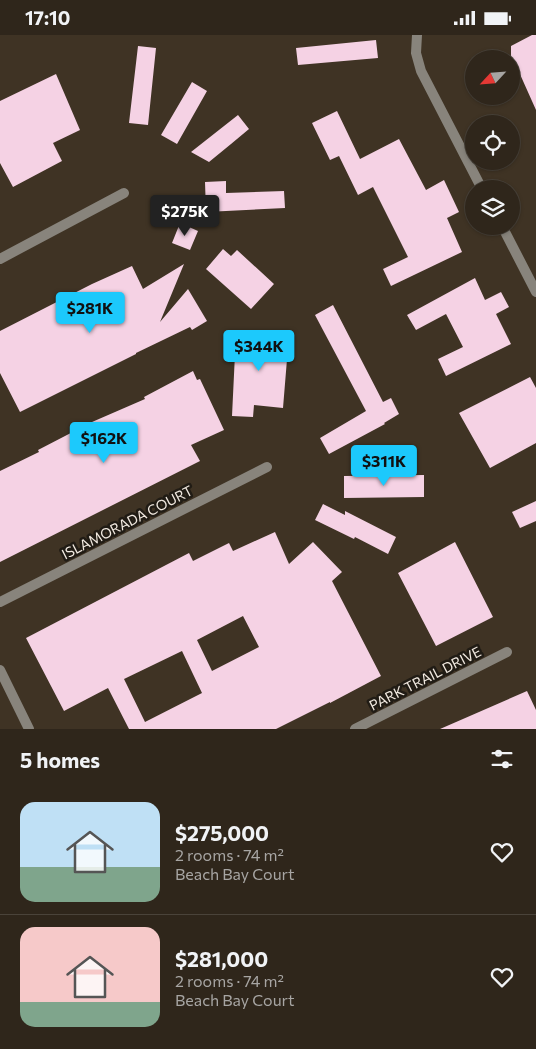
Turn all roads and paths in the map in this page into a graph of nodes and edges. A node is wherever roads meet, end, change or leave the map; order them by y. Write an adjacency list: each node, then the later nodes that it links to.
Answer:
1 (417, 35): 2 (street)
2 (477, 180)
3 (124, 193): 5 (street)
4 (507, 235): 6 (street)
5 (0, 259)
6 (536, 292)
7 (267, 467): 8 (street, ISLAMORADA COURT)
8 (0, 601)
9 (507, 652): 12 (street, PARK TRAIL DRIVE)
10 (0, 669): 11 (street)
11 (29, 729)
12 (355, 729)

